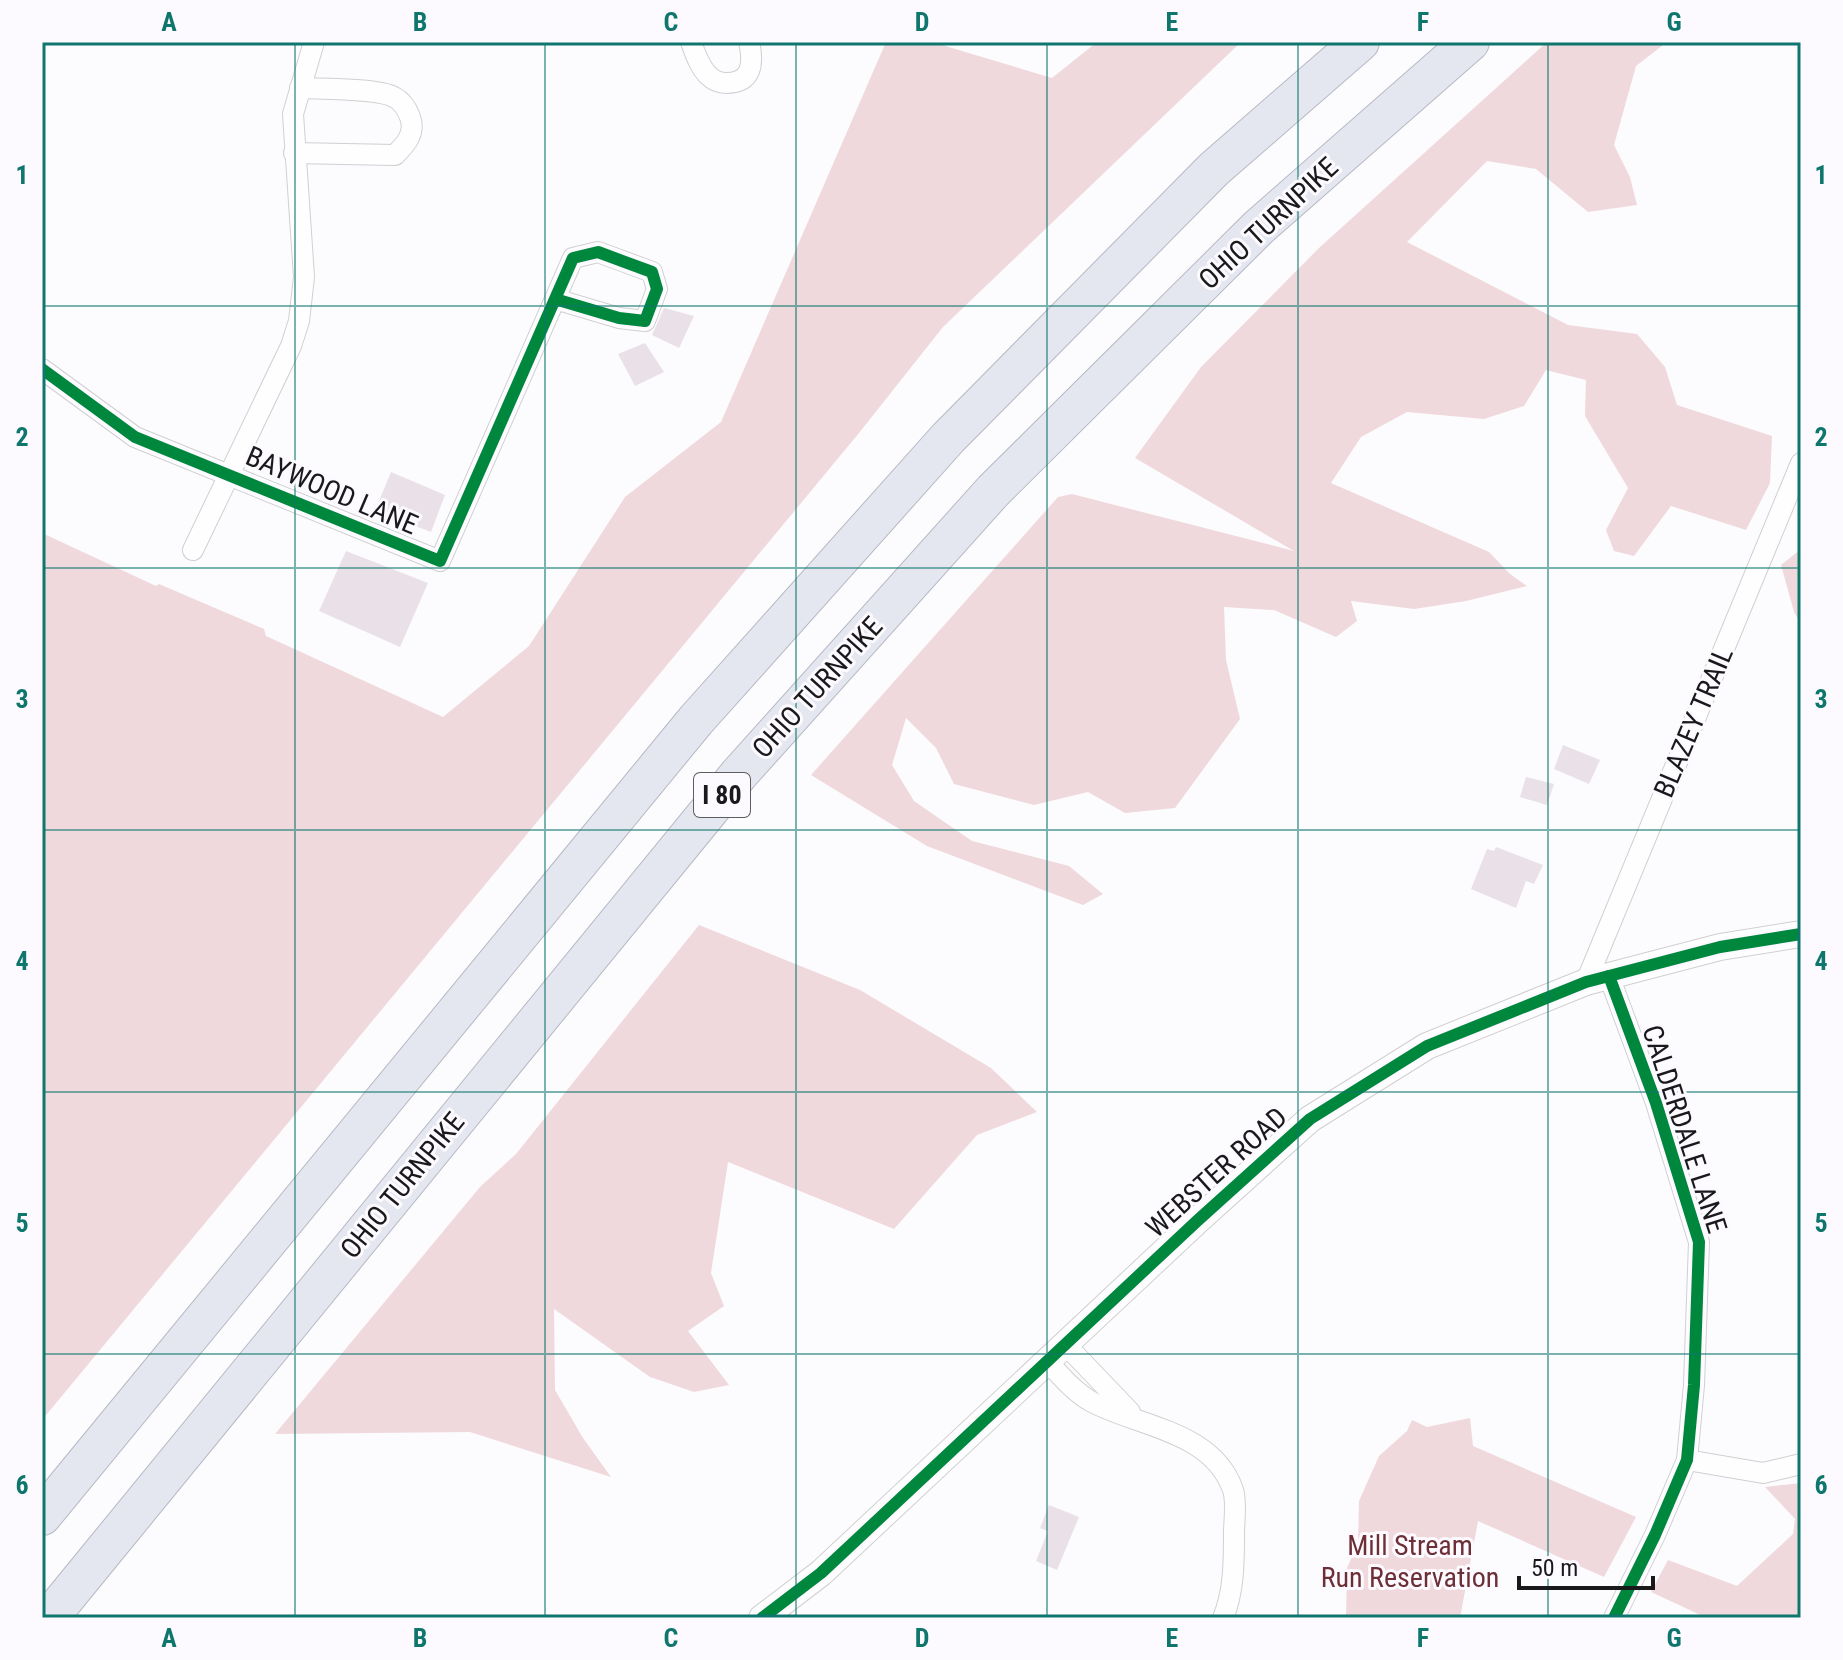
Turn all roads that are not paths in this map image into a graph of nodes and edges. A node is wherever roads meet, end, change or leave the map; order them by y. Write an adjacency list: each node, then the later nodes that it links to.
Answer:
1 (314, 42): 6 (street)
2 (691, 42): 3 (street)
3 (749, 42)
4 (1360, 42): 18 (highway, I 80)
5 (1470, 42): 19 (highway, OHIO TURNPIKE / I 80)
6 (300, 88): 7 (street); 7 (street)
7 (294, 153): 11 (street)
8 (555, 299): 8 (street, BAYWOOD LANE); 11 (street, BAYWOOD LANE)
9 (42, 369): 11 (street, BAYWOOD LANE)
10 (1801, 463): 14 (street, BLAZEY TRAIL)
11 (231, 474): 12 (street)
12 (193, 550)
13 (1801, 934): 14 (street, WEBSTER ROAD)
14 (1597, 979): 15 (street, WEBSTER ROAD); 16 (street, CALDERDALE LANE)
15 (1056, 1352): 20 (street, WEBSTER ROAD); 21 (street)
16 (1687, 1460): 17 (street); 22 (street, CALDERDALE LANE)
17 (1801, 1464)
18 (42, 1516)
19 (49, 1618)
20 (762, 1618)
21 (1223, 1618)
22 (1614, 1618)

